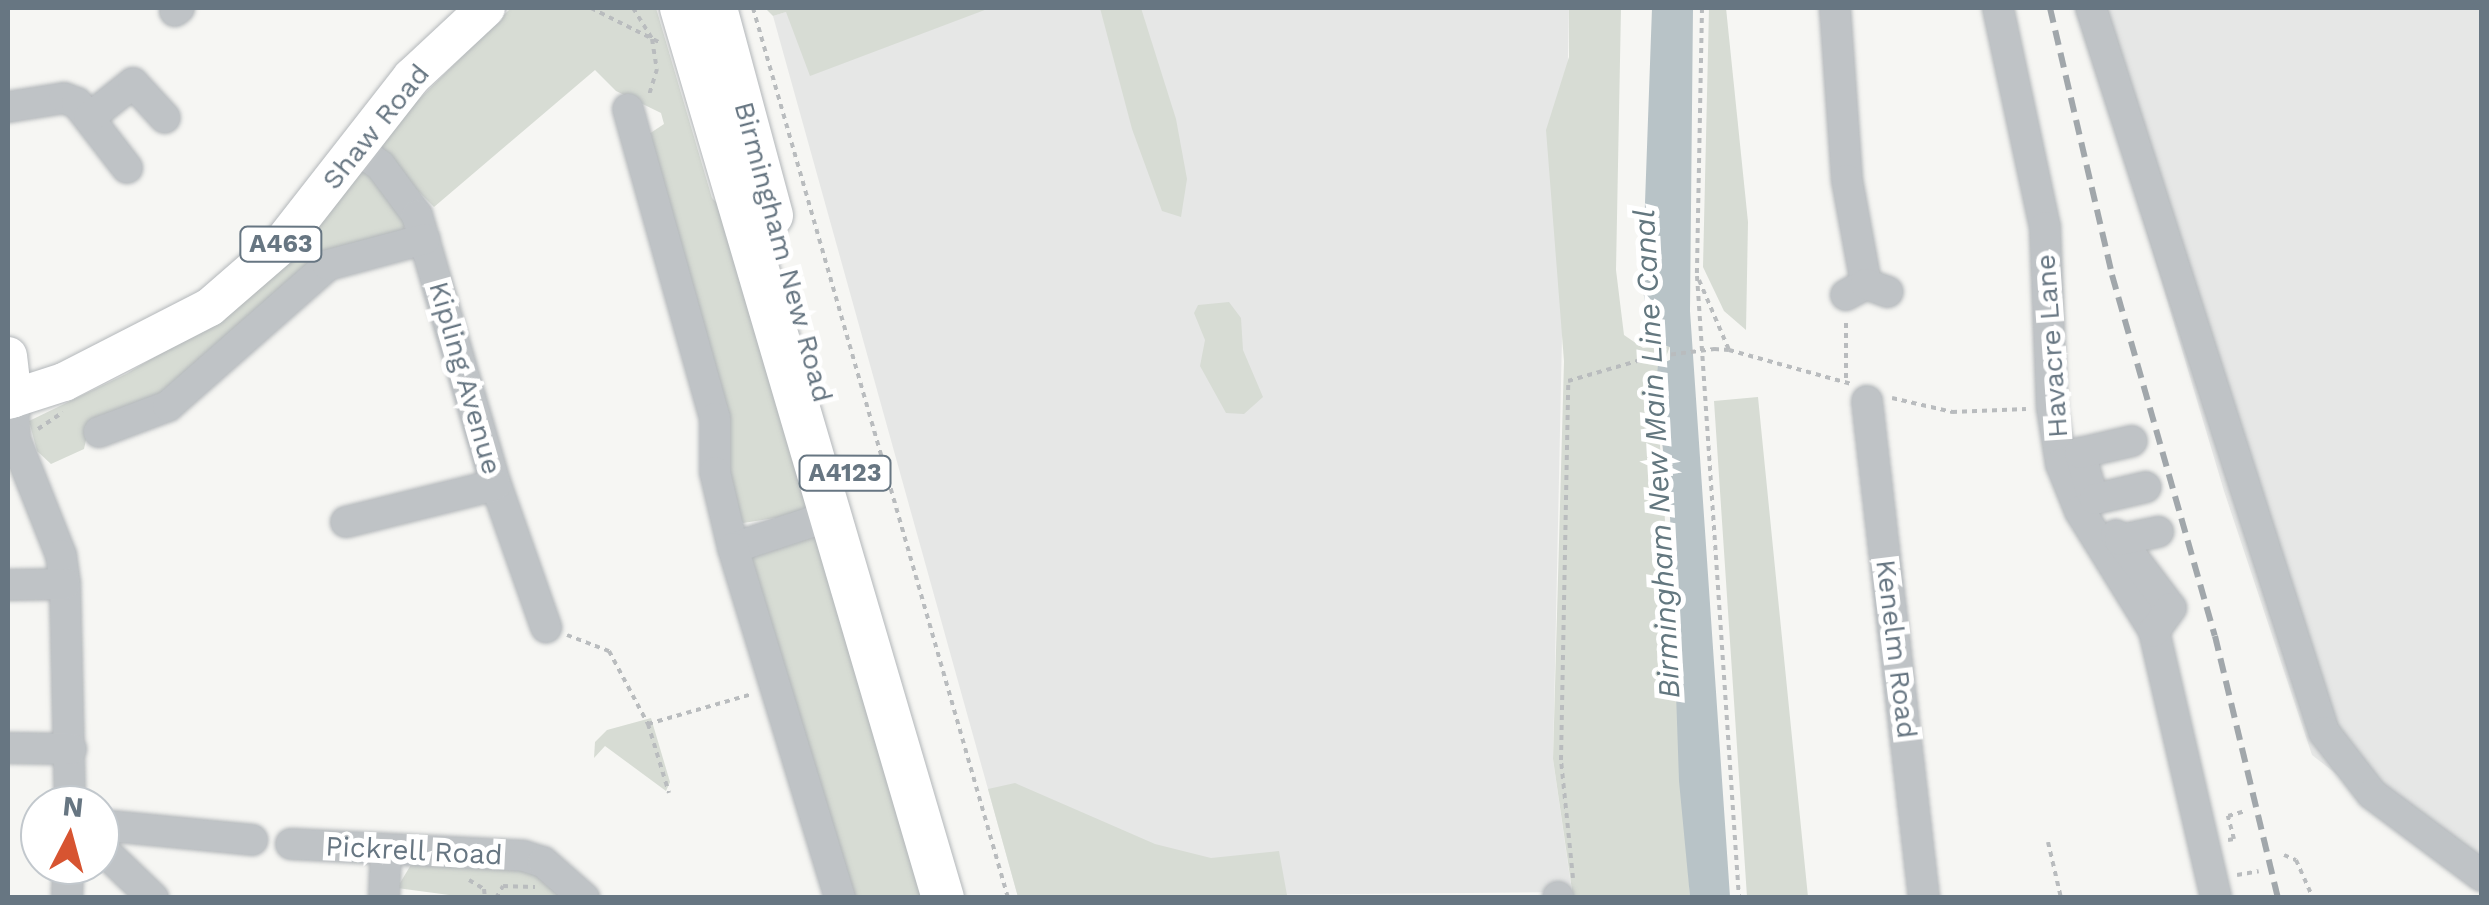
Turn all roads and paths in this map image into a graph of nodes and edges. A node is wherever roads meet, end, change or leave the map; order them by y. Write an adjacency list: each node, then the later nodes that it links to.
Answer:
1 (486, 8): 16 (main road, Shaw Road / A463)
2 (592, 8): 11 (path)
3 (633, 8): 11 (path)
4 (716, 8): 60 (highway, Birmingham New Road / A4123)
5 (753, 8): 61 (path)
6 (1702, 8): 19 (path)
7 (1835, 8): 20 (street)
8 (1998, 8): 26 (street, Havacre Lane)
9 (2091, 8): 54 (street)
10 (678, 28): 11 (path); 32 (highway, Birmingham New Road / A4123)
11 (652, 39): 13 (path)
12 (8, 106): 14 (street)
13 (640, 117): 36 (street)
14 (89, 118): 15 (street); 17 (street)
15 (165, 118)
16 (354, 147): 18 (street, Kipling Avenue); 25 (main road, Shaw Road / A463)
17 (127, 168)
18 (425, 239): 27 (street); 29 (street, Kipling Avenue)
19 (1697, 276): 21 (path); 63 (path)
20 (1866, 290): 23 (path)
21 (1729, 350): 23 (path); 62 (path, bridge)
22 (8, 356): 25 (main road)
23 (1846, 378): 24 (path)
24 (1871, 395): 26 (path); 64 (street, Kenelm Road)
25 (10, 399): 37 (street)
26 (2052, 408): 40 (street, Havacre Lane)
27 (99, 432)
28 (2132, 441): 31 (street)
29 (496, 485): 33 (street); 39 (street, Kipling Avenue)
30 (2146, 487): 31 (street)
31 (2095, 499): 35 (street)
32 (833, 515): 36 (street); 59 (highway, Birmingham New Road / A4123)
33 (346, 522)
34 (2158, 532): 35 (street)
35 (2120, 540): 40 (street)
36 (733, 548): 41 (street)
37 (66, 584): 38 (street); 44 (street)
38 (8, 585)
39 (546, 627): 42 (path)
40 (2154, 631): 66 (street, Havacre Lane)
41 (776, 687): 42 (path); 58 (street)
42 (648, 724): 46 (path)
43 (8, 748): 44 (street)
44 (71, 749): 45 (street)
45 (70, 785)
46 (669, 793)
47 (120, 827): 48 (street)
48 (252, 840)
49 (2048, 842): 65 (path)
50 (291, 844): 51 (street, Pickrell Road)
51 (386, 849): 56 (street); 57 (street, Pickrell Road)
52 (2284, 855): 67 (path)
53 (120, 866): 55 (street)
54 (2482, 876)
55 (152, 898)
56 (384, 898)
57 (584, 898)
58 (840, 898)
59 (943, 898)
60 (972, 898)
61 (1008, 898)
62 (1575, 898)
63 (1739, 898)
64 (1924, 898)
65 (2061, 898)
66 (2216, 898)
67 (2313, 898)

